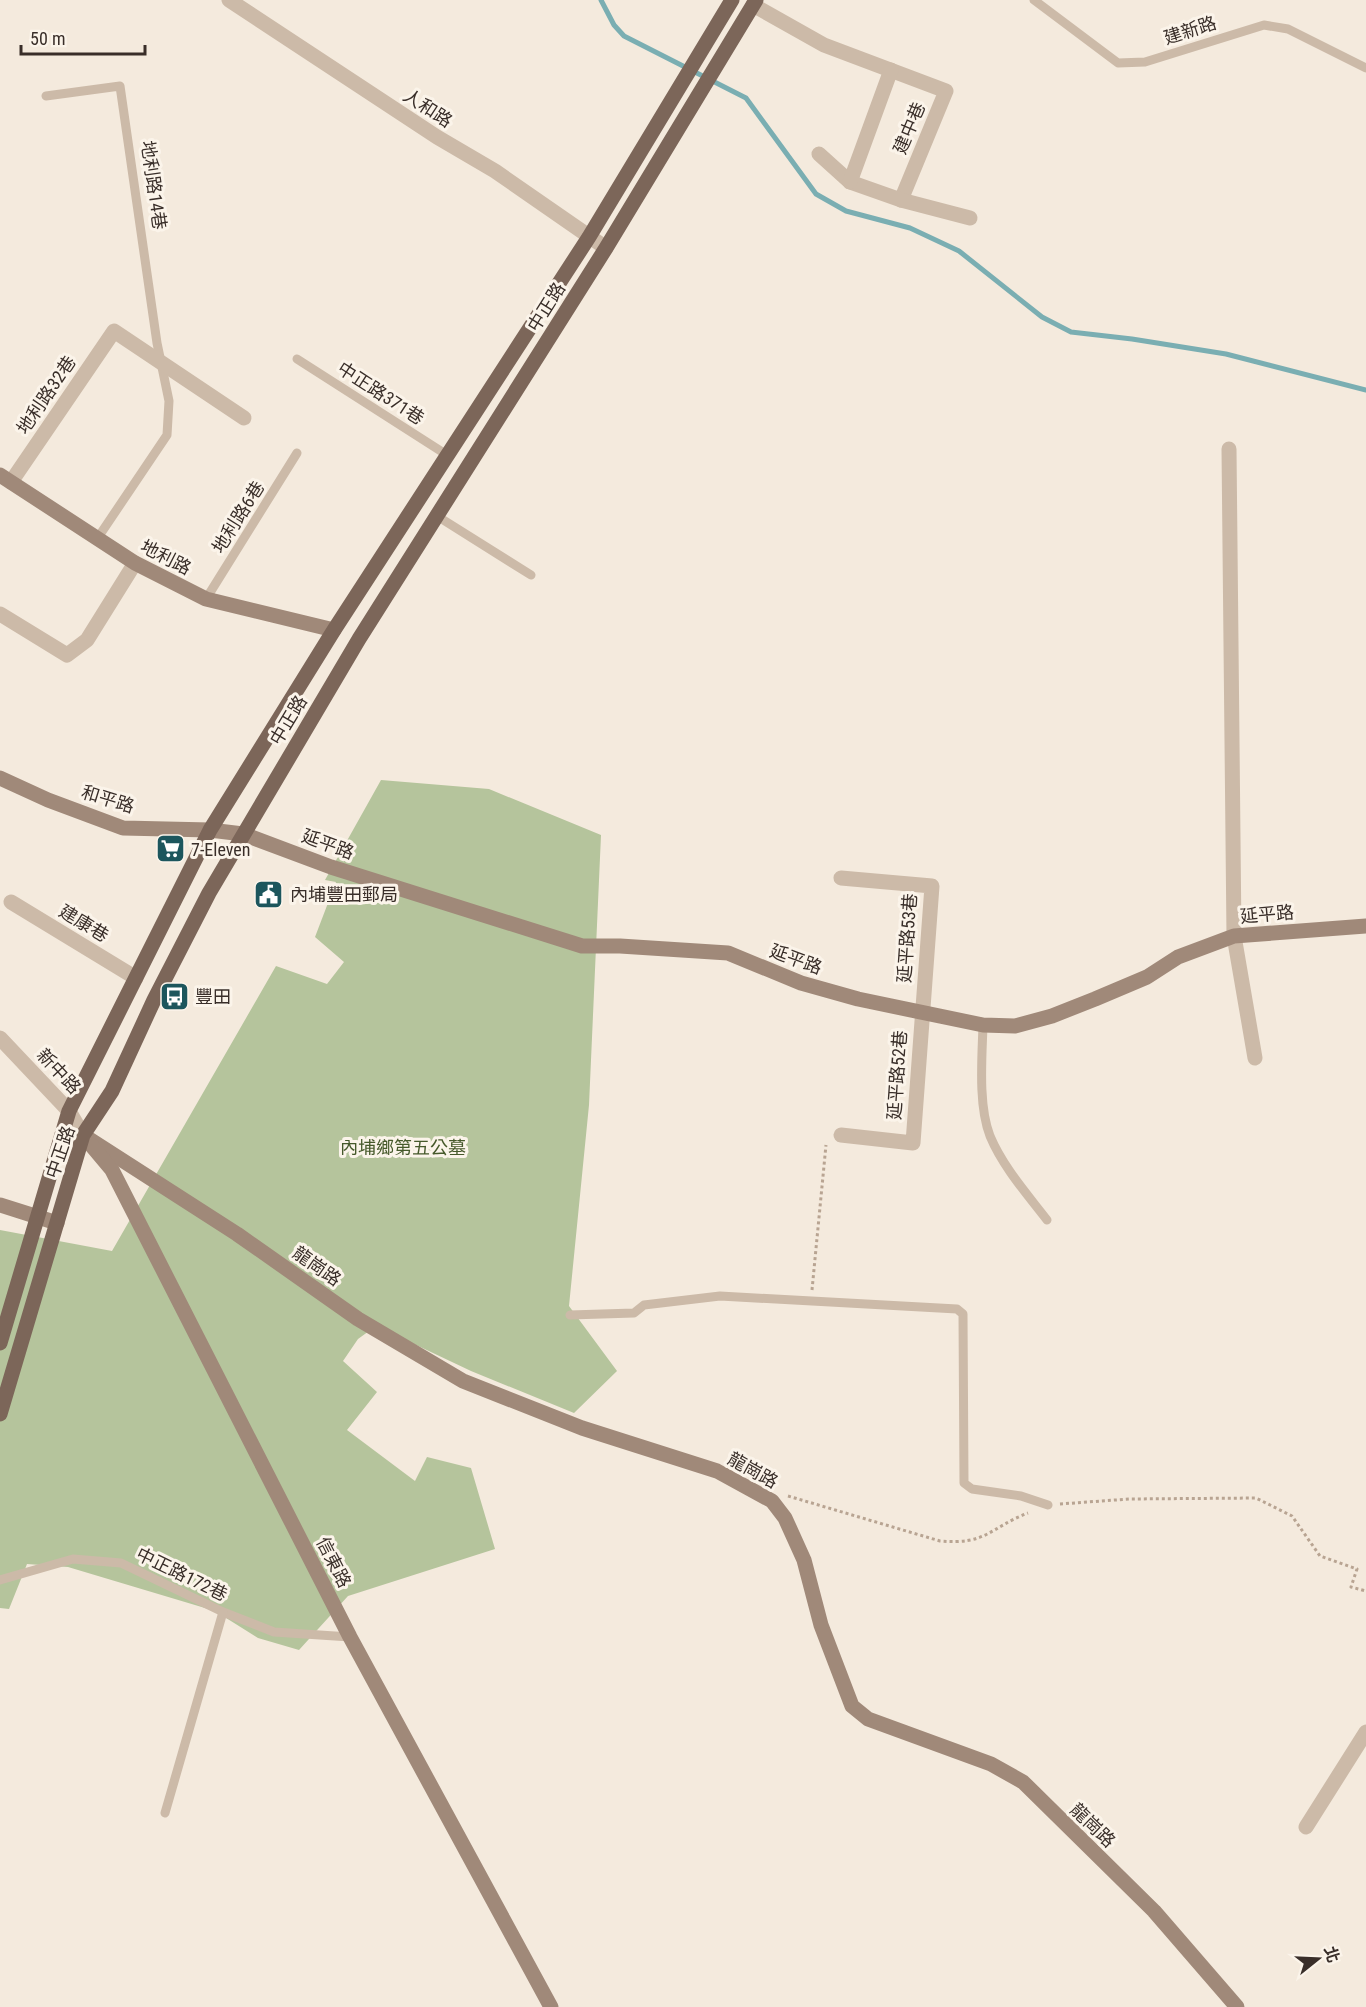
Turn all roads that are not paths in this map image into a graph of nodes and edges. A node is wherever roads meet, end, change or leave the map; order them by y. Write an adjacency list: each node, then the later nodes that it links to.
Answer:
1 (229, 0): 12 (street, 人和路)
2 (732, 0): 12 (main road, 中正路)
3 (1034, 0): 5 (lane, 建新路)
4 (755, 2): 6 (street, 建中巷); 13 (main road, 中正路)
5 (1366, 68)
6 (891, 70): 9 (street, 建中巷); 10 (street, 建中巷)
7 (46, 96): 15 (lane, 地利路14巷)
8 (819, 154): 9 (street)
9 (849, 182): 10 (street)
10 (901, 200): 11 (street)
11 (970, 218)
12 (589, 237): 13 (street, 人和路); 19 (main road, 中正路)
13 (606, 248): 21 (main road, 中正路)
14 (297, 359): 19 (lane, 中正路371巷)
15 (161, 363): 16 (street); 20 (street, 地利路32巷); 22 (lane, 地利路14巷)
16 (244, 418)
17 (1229, 449): 34 (street)
18 (297, 453): 25 (lane, 地利路6巷)
19 (447, 455): 27 (main road, 中正路)
20 (5, 478): 22 (street, 地利路)
21 (437, 516): 24 (lane); 30 (main road, 中正路)
22 (97, 539): 23 (street, 地利路)
23 (135, 563): 25 (street, 地利路); 26 (street)
24 (531, 575)
25 (207, 599): 27 (street, 地利路)
26 (0, 614)
27 (334, 630): 29 (main road, 中正路)
28 (0, 778): 29 (street, 和平路)
29 (210, 830): 30 (street, 延平路); 35 (main road, 中正路)
30 (243, 834): 36 (street, 延平路); 41 (main road, 中正路)
31 (841, 878): 36 (street, 延平路53巷)
32 (11, 902): 35 (street, 建康巷)
33 (1366, 926): 34 (street, 延平路)
34 (1234, 936): 37 (street, 延平路); 39 (street)
35 (136, 978): 40 (main road, 中正路)
36 (921, 1011): 37 (street, 延平路); 42 (street, 延平路52巷)
37 (983, 1025): 45 (lane)
38 (0, 1038): 40 (street, 新中路)
39 (1256, 1058)
40 (69, 1111): 41 (street, 新中路); 44 (main road, 中正路)
41 (83, 1135): 46 (main road, 中正路); 53 (street, 信東路); 58 (street, 龍崗路)
42 (841, 1135)
43 (0, 1205): 44 (street)
44 (38, 1216): 46 (street); 48 (main road, 中正路)
45 (1047, 1220)
46 (57, 1223): 49 (main road, 中正路)
47 (570, 1315): 50 (lane)
48 (0, 1342)
49 (0, 1413)
50 (1048, 1505)
51 (0, 1580): 52 (lane, 中正路172巷)
52 (223, 1612): 53 (lane, 中正路172巷); 55 (lane)
53 (350, 1637): 57 (street, 信東路)
54 (1366, 1732): 56 (street)
55 (165, 1813)
56 (1306, 1827)
57 (551, 2007)
58 (1238, 2007)

